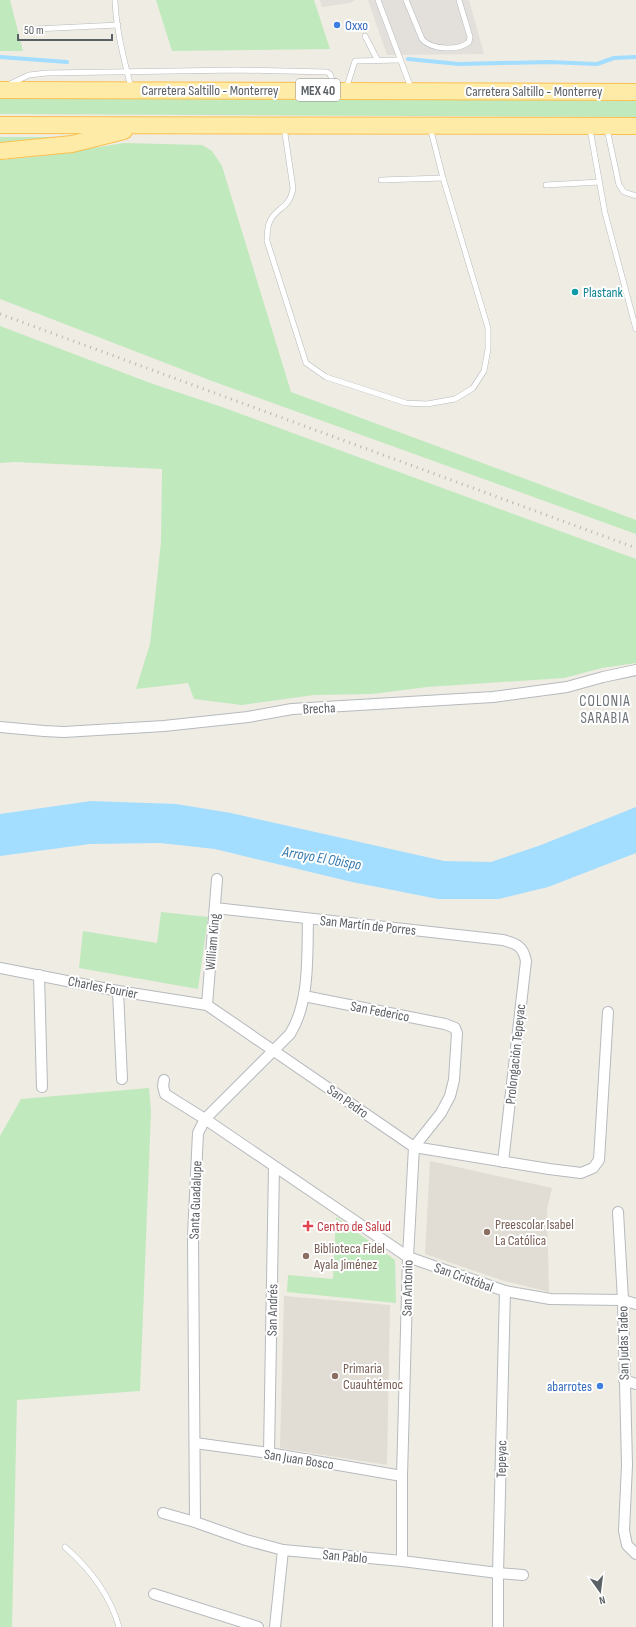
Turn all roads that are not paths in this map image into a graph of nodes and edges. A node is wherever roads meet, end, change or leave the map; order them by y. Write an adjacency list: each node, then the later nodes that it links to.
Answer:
1 (115, 0): 5 (lane)
2 (378, 0): 8 (lane)
3 (406, 0): 4 (lane)
4 (459, 0)
5 (118, 25): 6 (lane); 10 (lane)
6 (35, 29)
7 (365, 36): 9 (lane)
8 (399, 60): 9 (lane); 14 (lane)
9 (378, 61): 13 (lane)
10 (127, 72): 11 (lane); 12 (lane); 13 (lane)
11 (131, 89): 12 (main road, Carretera Saltillo - Monterrey / MEX 40); 13 (main road, Carretera Saltillo - Monterrey / MEX 40)
12 (0, 90)
13 (341, 90): 14 (main road, Carretera Saltillo - Monterrey / MEX 40)
14 (412, 91): 15 (main road, Carretera Saltillo - Monterrey / MEX 40)
15 (636, 92)
16 (0, 125): 17 (main road)
17 (139, 126): 18 (main road); 23 (main road)
18 (284, 126): 19 (main road); 24 (lane)
19 (430, 126): 20 (main road); 24 (lane)
20 (590, 126): 21 (main road); 26 (lane)
21 (607, 126): 22 (main road); 28 (lane)
22 (636, 126)
23 (0, 151)
24 (443, 178): 25 (lane)
25 (381, 180)
26 (600, 182): 27 (lane); 29 (lane)
27 (546, 185)
28 (636, 196)
29 (636, 329)
30 (636, 670): 31 (street, Brecha)
31 (0, 727)
32 (217, 879): 33 (street, William King)
33 (215, 908): 34 (street, San Martín de Porres); 40 (street, William King)
34 (308, 919): 35 (street, San Martín de Porres); 39 (street, Santa Guadalupe)
35 (520, 947): 48 (street, Prolongación Tepeyac)
36 (0, 968): 37 (street, Charles Fourier)
37 (39, 975): 38 (street, Charles Fourier); 45 (street)
38 (118, 991): 40 (street, Charles Fourier); 43 (street)
39 (304, 996): 42 (street, Santa Guadalupe); 47 (street, San Federico)
40 (207, 1005): 42 (street, San Pedro)
41 (608, 1012): 48 (street, San Pedro)
42 (274, 1050): 46 (street, Santa Guadalupe); 47 (street, San Pedro)
43 (122, 1079)
44 (164, 1080): 46 (street, San Cristóbal)
45 (42, 1087)
46 (205, 1119): 49 (street, San Cristóbal); 57 (street, Santa Guadalupe)
47 (414, 1147): 48 (street, San Pedro); 51 (street, San Antonio)
48 (503, 1162)
49 (274, 1167): 51 (street, San Cristóbal); 58 (street, San Andrés)
50 (618, 1212): 53 (street, San Judas Tadeo)
51 (408, 1257): 52 (street, San Cristóbal); 60 (street, San Antonio)
52 (505, 1291): 53 (street, San Cristóbal); 67 (street, Tepeyac)
53 (623, 1300): 54 (street, San Cristóbal); 55 (street, San Judas Tadeo)
54 (636, 1304)
55 (624, 1380): 56 (street); 59 (street, San Judas Tadeo)
56 (636, 1384)
57 (195, 1443): 58 (street, San Juan Bosco); 62 (street, Santa Guadalupe)
58 (269, 1454): 60 (street, San Juan Bosco)
59 (631, 1466): 65 (street, San Judas Tadeo)
60 (402, 1476): 66 (street, San Antonio)
61 (163, 1513): 62 (street, San Pablo)
62 (195, 1522): 64 (street, San Pablo)
63 (65, 1547): 70 (lane)
64 (283, 1550): 66 (street, San Pablo); 72 (street)
65 (636, 1554)
66 (402, 1561): 67 (street, San Pablo)
67 (498, 1573): 68 (street, San Pablo); 73 (street, Tepeyac)
68 (523, 1575)
69 (154, 1594): 71 (street)
70 (119, 1627)
71 (258, 1627)
72 (275, 1627)
73 (498, 1627)

